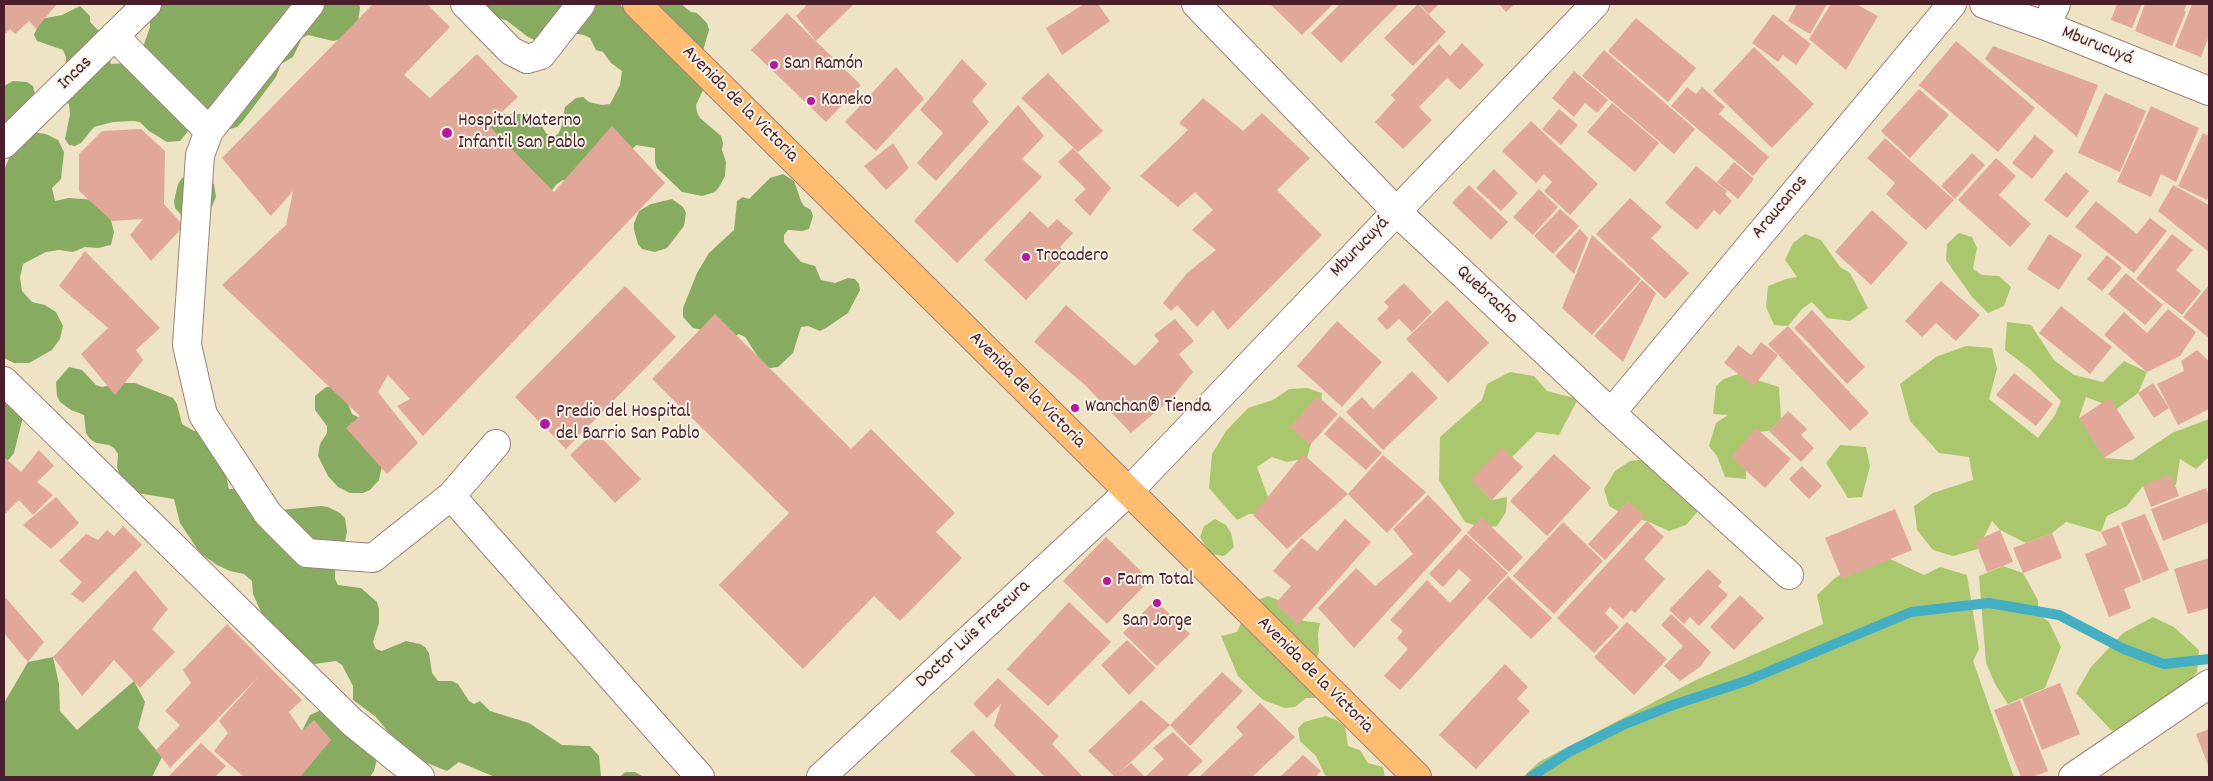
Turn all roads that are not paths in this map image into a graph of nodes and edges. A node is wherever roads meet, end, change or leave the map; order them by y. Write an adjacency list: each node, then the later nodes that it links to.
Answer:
1 (147, 4): 11 (street, Incas)
2 (310, 4): 13 (street)
3 (465, 4): 4 (street)
4 (581, 4)
5 (637, 4): 19 (main road, Avenida de la Victoria)
6 (1196, 4): 15 (street, Quebracho)
7 (1594, 4): 15 (street, Mburucuyá)
8 (1952, 4): 17 (street, Araucanos)
9 (1984, 4): 10 (street, Mburucuyá)
10 (2051, 15): 12 (street, Mburucuyá)
11 (114, 36): 13 (street); 14 (street, Incas)
12 (2209, 92)
13 (209, 131): 20 (street)
14 (4, 144)
15 (1396, 211): 17 (street, Quebracho); 19 (street, Mburucuyá)
16 (4, 382): 23 (street)
17 (1611, 413): 21 (street, Quebracho)
18 (496, 444): 20 (street)
19 (1128, 492): 25 (street, Doctor Luis Frescura); 26 (main road, Avenida de la Victoria)
20 (452, 496): 24 (street)
21 (1790, 575)
22 (2209, 684): 27 (street)
23 (420, 777)
24 (700, 777)
25 (821, 777)
26 (1417, 777)
27 (2073, 777)

